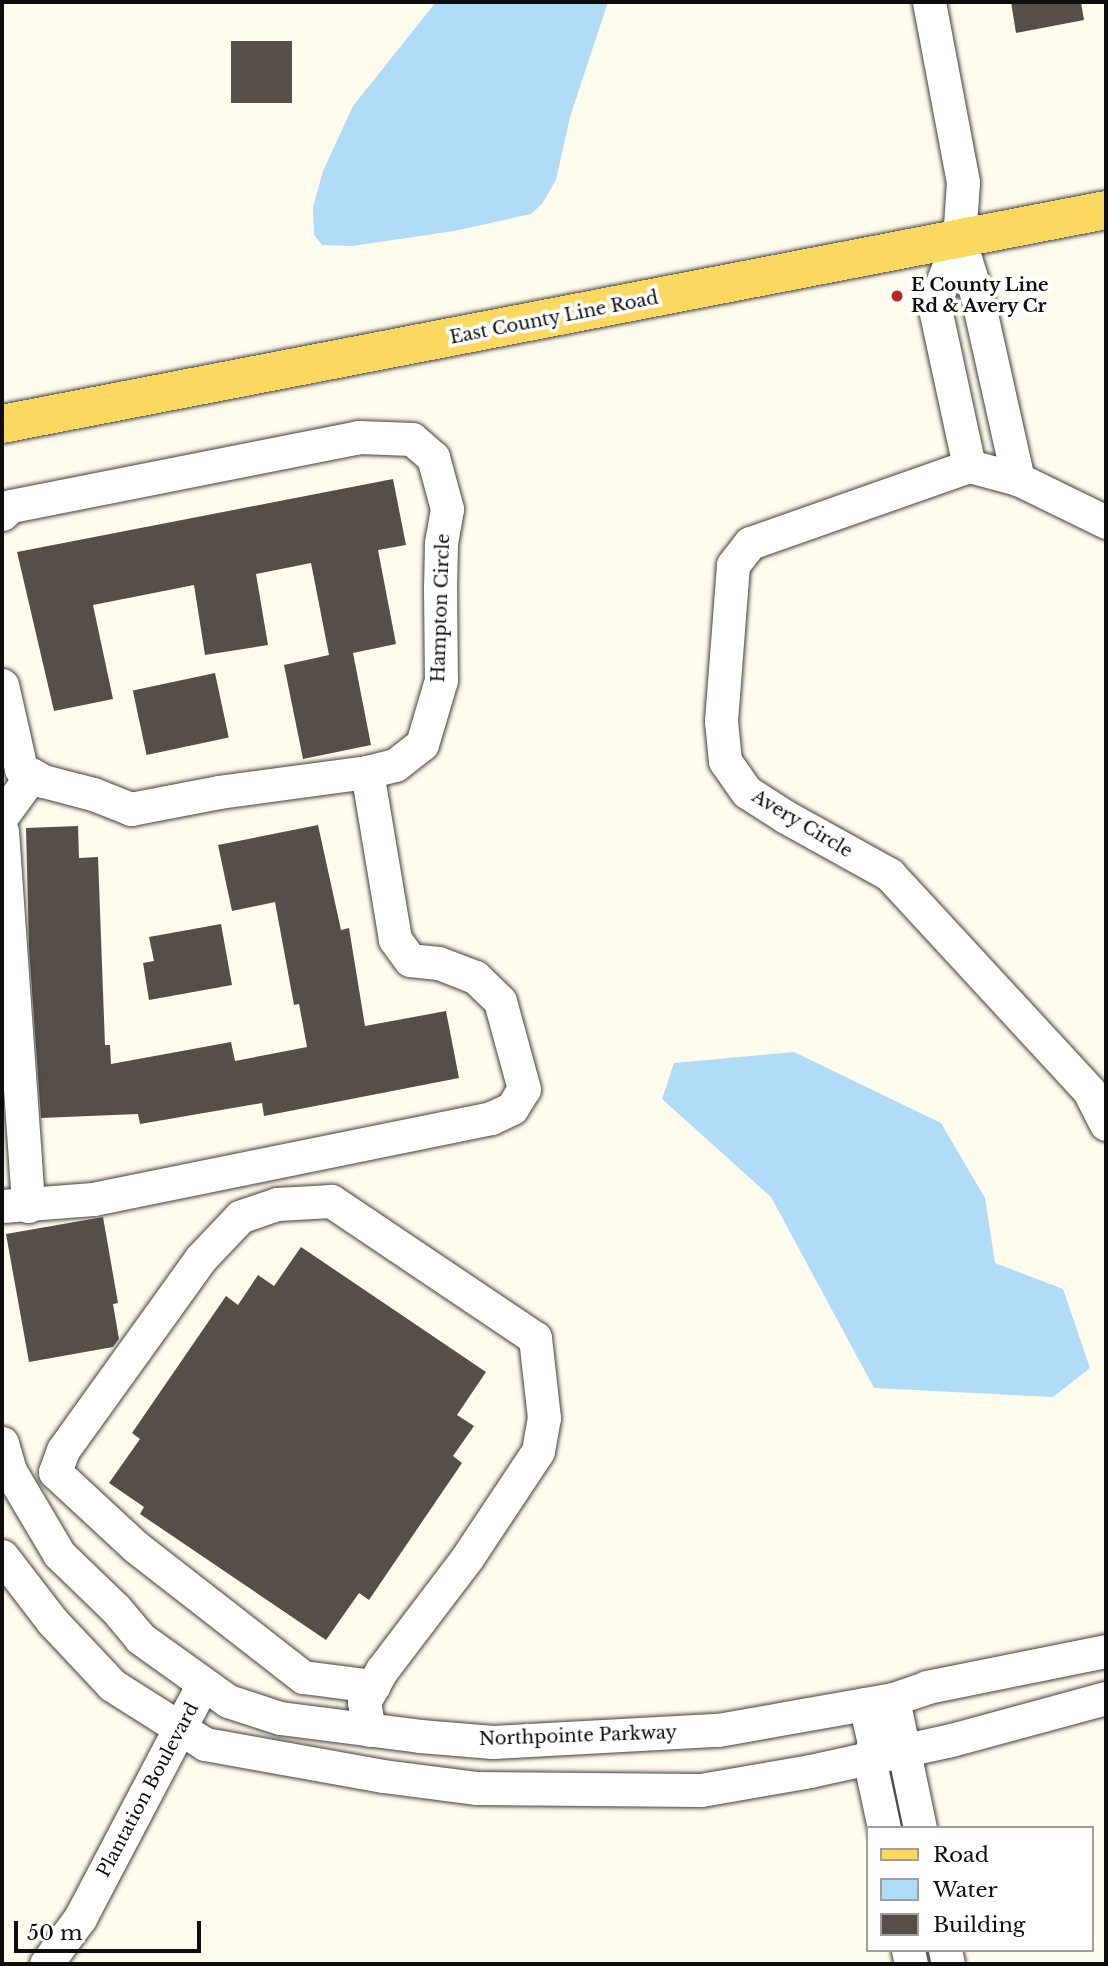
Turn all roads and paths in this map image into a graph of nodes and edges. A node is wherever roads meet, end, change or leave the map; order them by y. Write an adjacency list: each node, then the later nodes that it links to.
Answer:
1 (929, 2): 3 (street)
2 (1106, 210): 3 (main road, East County Line Road)
3 (959, 239): 4 (main road, East County Line Road); 5 (street); 6 (street)
4 (2, 424)
5 (969, 466): 6 (street); 14 (street, Avery Circle)
6 (1018, 479): 8 (street)
7 (2, 514): 10 (street, Hampton Circle)
8 (1106, 522)
9 (2, 685): 11 (street)
10 (367, 772): 11 (street, Hampton Circle); 15 (street)
11 (32, 775): 12 (street)
12 (2, 816)
13 (2, 831): 15 (street)
14 (1106, 1124)
15 (15, 1206)
16 (2, 1443): 17 (street, Northpointe Parkway)
17 (11, 1493): 20 (street, Northpointe Parkway)
18 (7, 1572): 24 (street)
19 (1106, 1651): 23 (street, Northpointe Parkway)
20 (203, 1684): 24 (street, Plantation Boulevard); 25 (street, Northpointe Parkway)
21 (373, 1686): 21 (street); 25 (street)
22 (1106, 1698): 26 (street)
23 (879, 1701): 25 (street, Northpointe Parkway); 26 (street); 27 (street)
24 (180, 1728): 27 (street); 30 (street, Plantation Boulevard)
25 (369, 1730)
26 (905, 1750): 27 (street); 29 (street)
27 (869, 1758): 28 (street)
28 (884, 1826)
29 (920, 1826)
30 (46, 1964)

